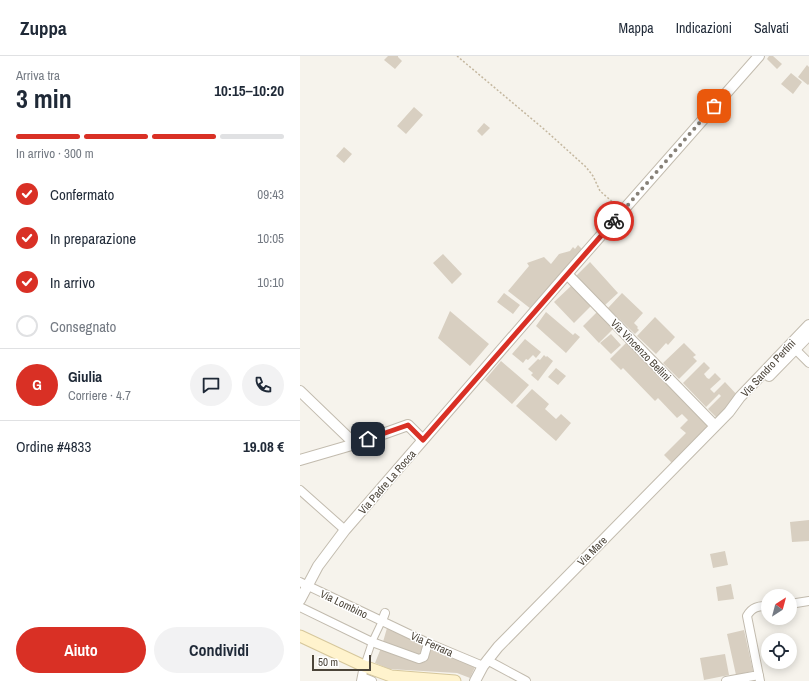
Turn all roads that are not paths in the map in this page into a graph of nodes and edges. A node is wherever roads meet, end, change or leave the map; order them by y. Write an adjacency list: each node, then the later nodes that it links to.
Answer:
1 (759, 56): 2 (street, Via Padre La Rocca)
2 (567, 274): 8 (street, Via Vincenzo Bellini); 9 (street, Via Padre La Rocca)
3 (809, 325): 5 (street, Via Sandro Pertini)
4 (809, 335): 5 (street, Via Sandro Pertini)
5 (792, 346): 6 (street); 8 (street, Via Sandro Pertini)
6 (809, 363)
7 (300, 391): 10 (street)
8 (715, 426): 25 (street, Via Mare)
9 (423, 440): 10 (street); 13 (street, Via Padre La Rocca)
10 (355, 444): 11 (street)
11 (300, 460)
12 (300, 490): 13 (street)
13 (345, 530): 14 (street, Via Padre La Rocca)
14 (304, 584): 15 (street, Via Padre La Rocca); 21 (street, Via Lombino)
15 (300, 600)
16 (809, 602): 17 (street)
17 (797, 603)
18 (761, 606): 27 (street)
19 (300, 607): 23 (street)
20 (385, 613): 21 (street)
21 (382, 621): 23 (street); 24 (street, Via Ferrara)
22 (300, 636): 26 (main road)
23 (372, 642): 24 (street); 26 (street)
24 (428, 643): 25 (street, Via Ferrara)
25 (485, 663): 29 (street, Via Mare); 30 (street, Via Ferrara)
26 (366, 677): 28 (main road)
27 (759, 678): 31 (street)
28 (455, 681)
29 (475, 681)
30 (526, 681)
31 (726, 681)

